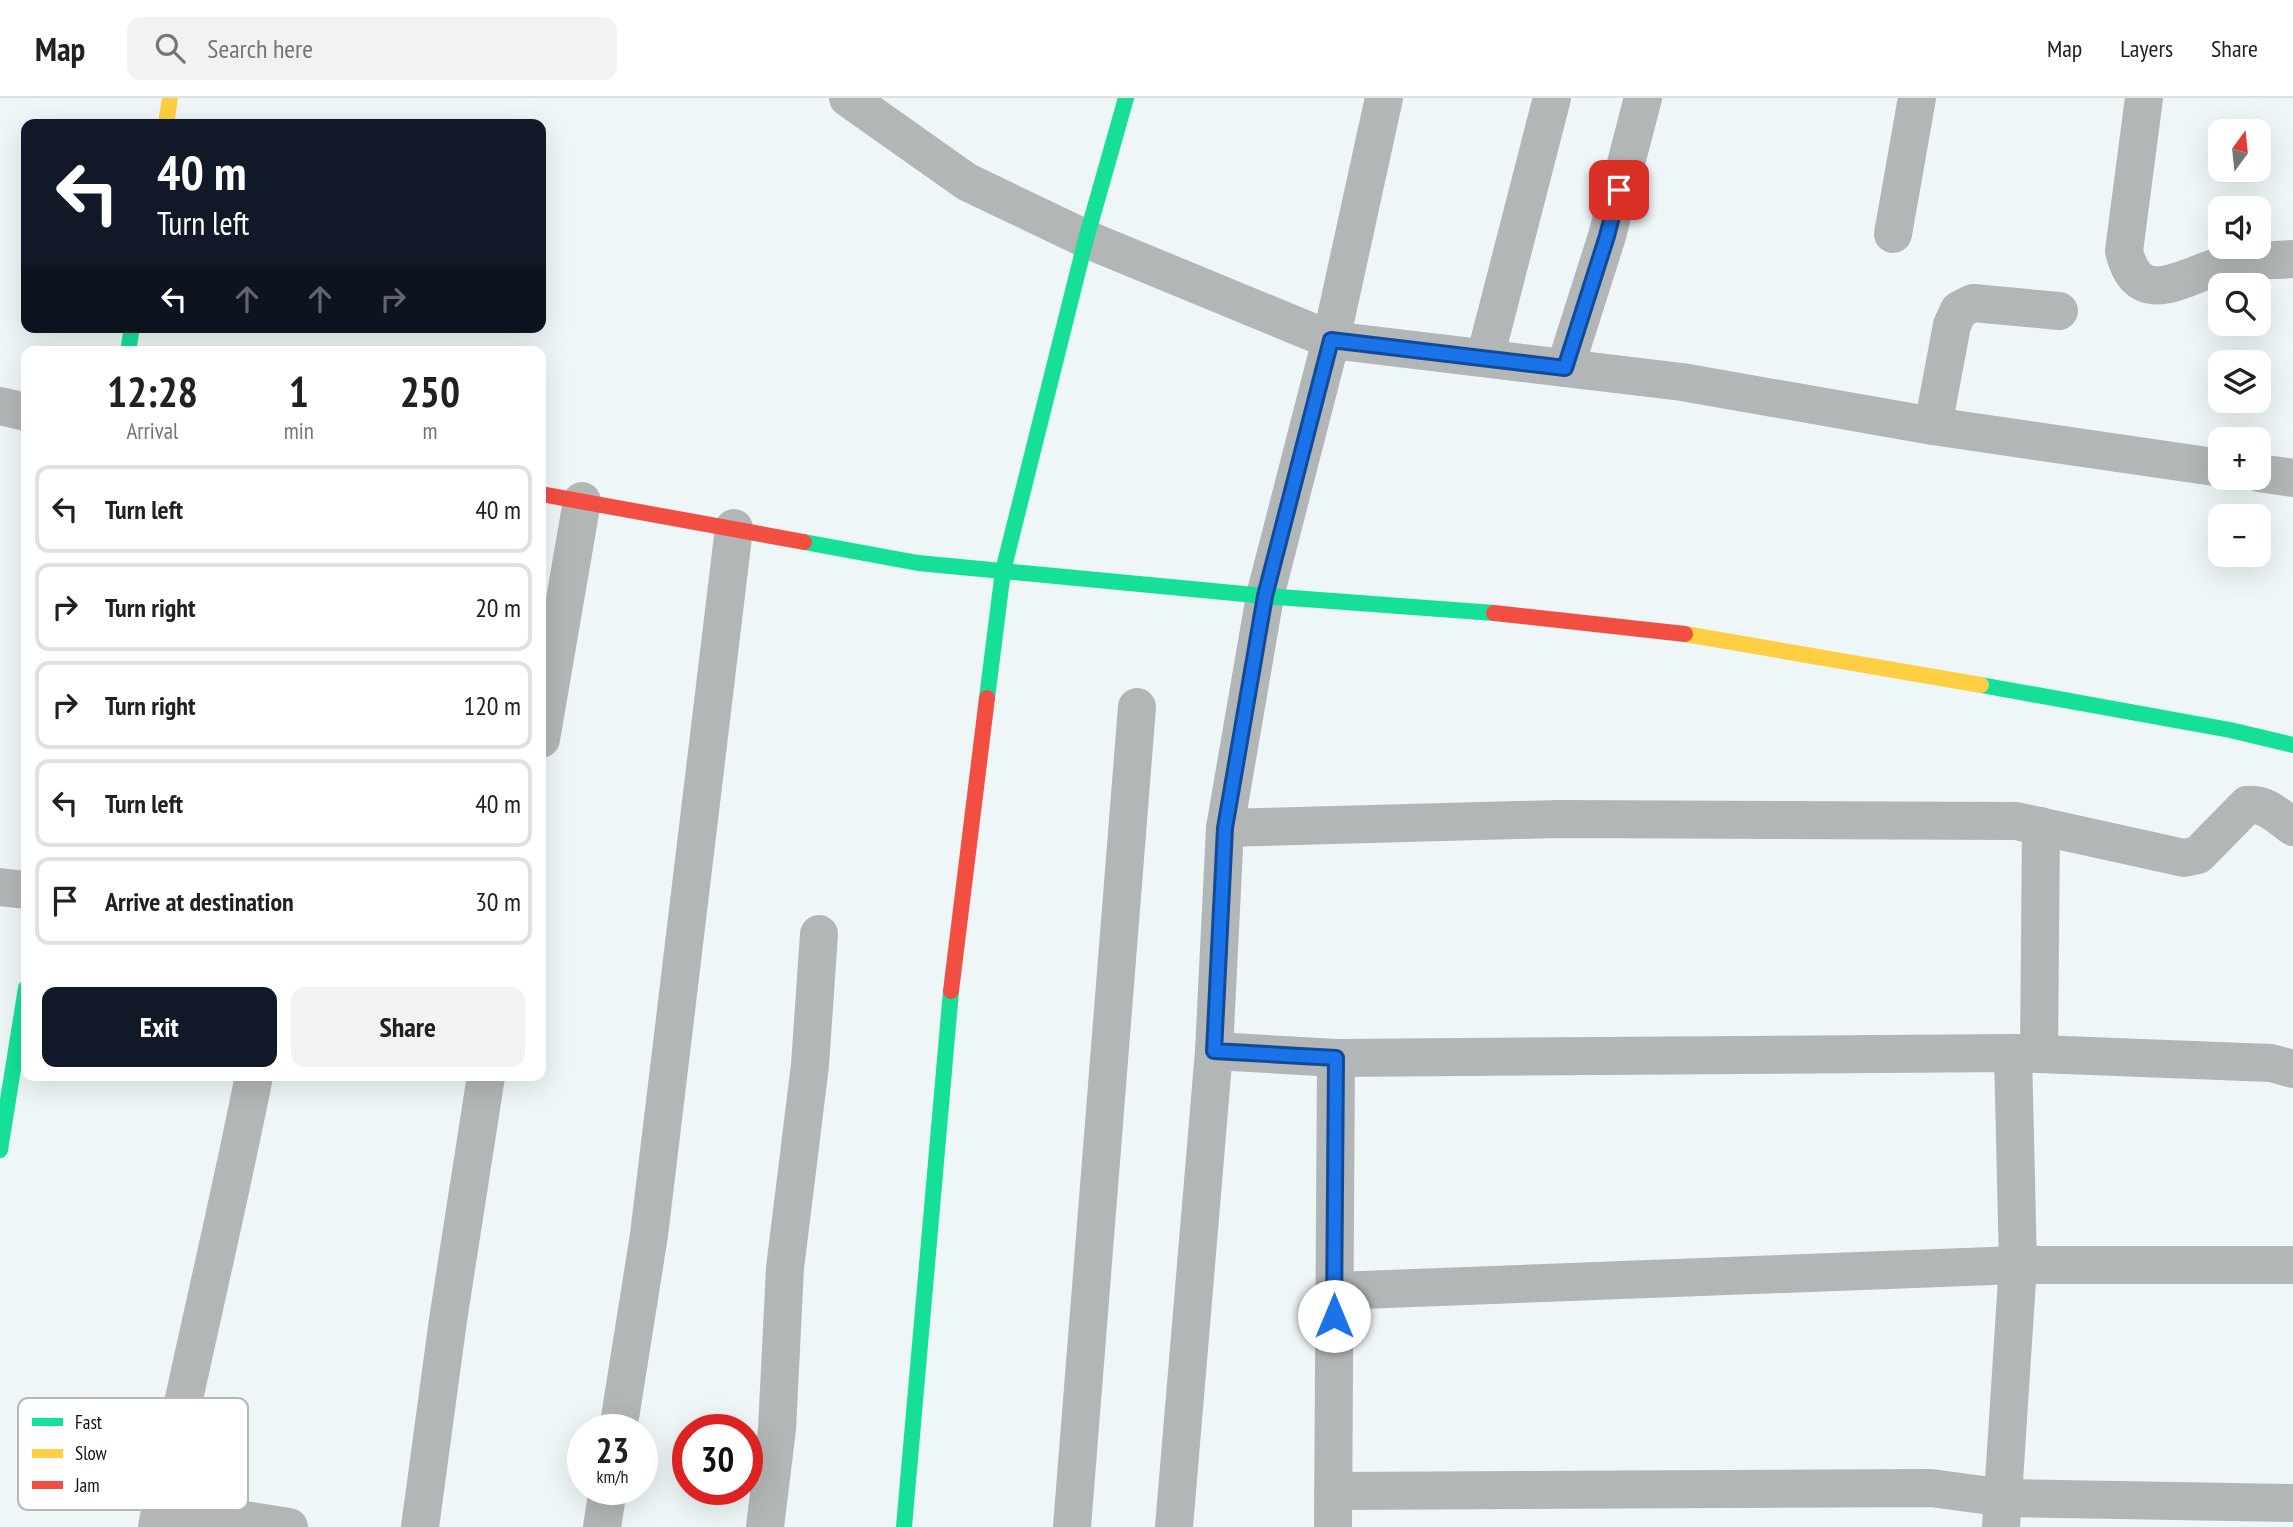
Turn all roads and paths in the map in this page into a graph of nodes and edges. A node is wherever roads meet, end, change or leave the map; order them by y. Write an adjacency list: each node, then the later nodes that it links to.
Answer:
1 (170, 98): 9 (street)
2 (848, 98): 11 (street)
3 (1126, 98): 11 (street)
4 (1384, 98): 14 (street)
5 (1552, 98): 15 (street)
6 (1643, 98): 16 (street)
7 (1917, 98): 10 (street)
8 (2144, 98): 12 (street)
9 (167, 119)
10 (1893, 234)
11 (1086, 239): 14 (street); 26 (street)
12 (2293, 260)
13 (2059, 311): 19 (street)
14 (1331, 340): 15 (street); 27 (street)
15 (1485, 358): 16 (street)
16 (1565, 368): 19 (street)
17 (0, 406): 18 (street)
18 (21, 411)
19 (1933, 426): 20 (street)
20 (2208, 466)
21 (2271, 475): 22 (street)
22 (2293, 478)
23 (546, 495): 24 (street)
24 (582, 501): 25 (street); 29 (street)
25 (734, 528): 26 (street); 49 (street)
26 (1003, 571): 27 (street); 60 (street)
27 (1265, 596): 30 (street); 33 (street)
28 (1137, 707): 61 (street)
29 (546, 710)
30 (2293, 745)
31 (2041, 826): 32 (street); 33 (street); 39 (street)
32 (2293, 827)
33 (1225, 828): 38 (street)
34 (0, 887): 35 (street)
35 (21, 889)
36 (819, 934): 59 (street)
37 (21, 1019): 44 (street)
38 (1214, 1051): 40 (street); 62 (street)
39 (2026, 1053): 40 (street); 41 (street); 45 (street)
40 (1336, 1058): 47 (street)
41 (2293, 1069)
42 (253, 1081): 48 (street)
43 (485, 1081): 57 (street)
44 (0, 1150)
45 (2018, 1265): 46 (street); 47 (street); 53 (street)
46 (2293, 1265)
47 (1335, 1291): 52 (street)
48 (184, 1398)
49 (621, 1414)
50 (2293, 1503): 54 (street)
51 (605, 1505): 58 (street)
52 (1333, 1509): 53 (street)
53 (2003, 1512): 54 (street)
54 (2172, 1514)
55 (159, 1517): 56 (street)
56 (273, 1526)
57 (420, 1527)
58 (602, 1527)
59 (765, 1527)
60 (904, 1527)
61 (1072, 1527)
62 (1174, 1527)

